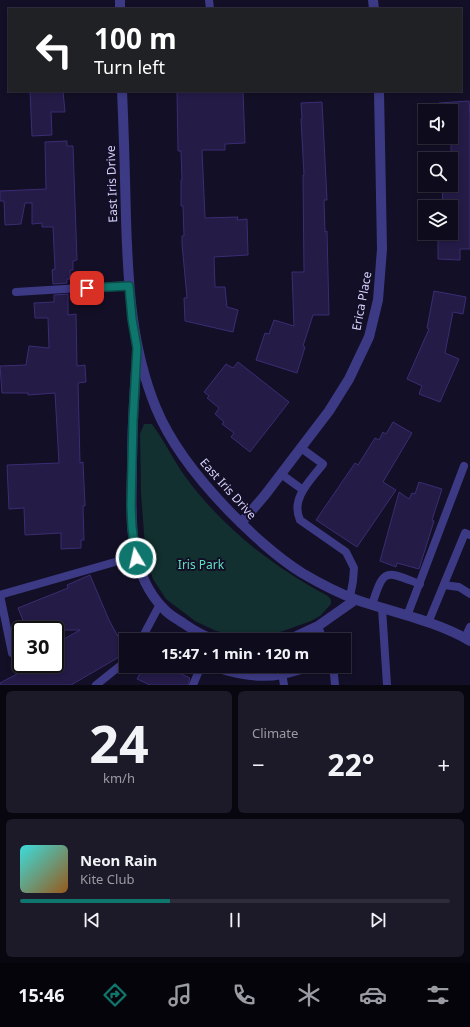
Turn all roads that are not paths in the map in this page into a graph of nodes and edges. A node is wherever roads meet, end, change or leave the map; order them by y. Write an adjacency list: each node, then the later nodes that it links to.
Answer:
1 (122, 92): 3 (street, East Iris Drive)
2 (379, 92): 6 (street, Erica Place)
3 (129, 286): 4 (lane); 5 (street, East Iris Drive)
4 (16, 292)
5 (137, 348): 10 (street, East Iris Drive); 12 (street, East Iris Drive)
6 (301, 448): 8 (street, Erica Place); 9 (lane)
7 (464, 466): 13 (lane)
8 (281, 474): 9 (lane); 10 (street, Erica Place)
9 (303, 490): 16 (lane)
10 (241, 523): 16 (street, East Iris Drive)
11 (470, 535): 14 (lane)
12 (136, 556): 17 (street, East Iris Drive); 29 (lane)
13 (420, 584): 18 (lane); 20 (lane)
14 (444, 584): 15 (lane); 21 (lane)
15 (470, 594)
16 (353, 598): 18 (street, East Iris Drive); 22 (street)
17 (160, 604): 24 (lane); 25 (street, East Iris Drive)
18 (372, 605): 19 (street, East Iris Drive)
19 (382, 608): 20 (street, East Iris Drive); 40 (lane)
20 (407, 616): 21 (street, East Iris Drive)
21 (428, 623): 28 (street, East Iris Drive)
22 (318, 626): 26 (street); 27 (lane)
23 (470, 626): 28 (lane)
24 (145, 633)
25 (200, 633)
26 (303, 633)
27 (320, 633)
28 (467, 640)
29 (12, 653)
30 (119, 667): 36 (lane)
31 (198, 673): 37 (lane)
32 (235, 673): 35 (lane)
33 (289, 673): 35 (lane)
34 (334, 673): 39 (lane)
35 (282, 675): 38 (lane)
36 (96, 685)
37 (194, 685)
38 (284, 685)
39 (336, 685)
40 (387, 685)

